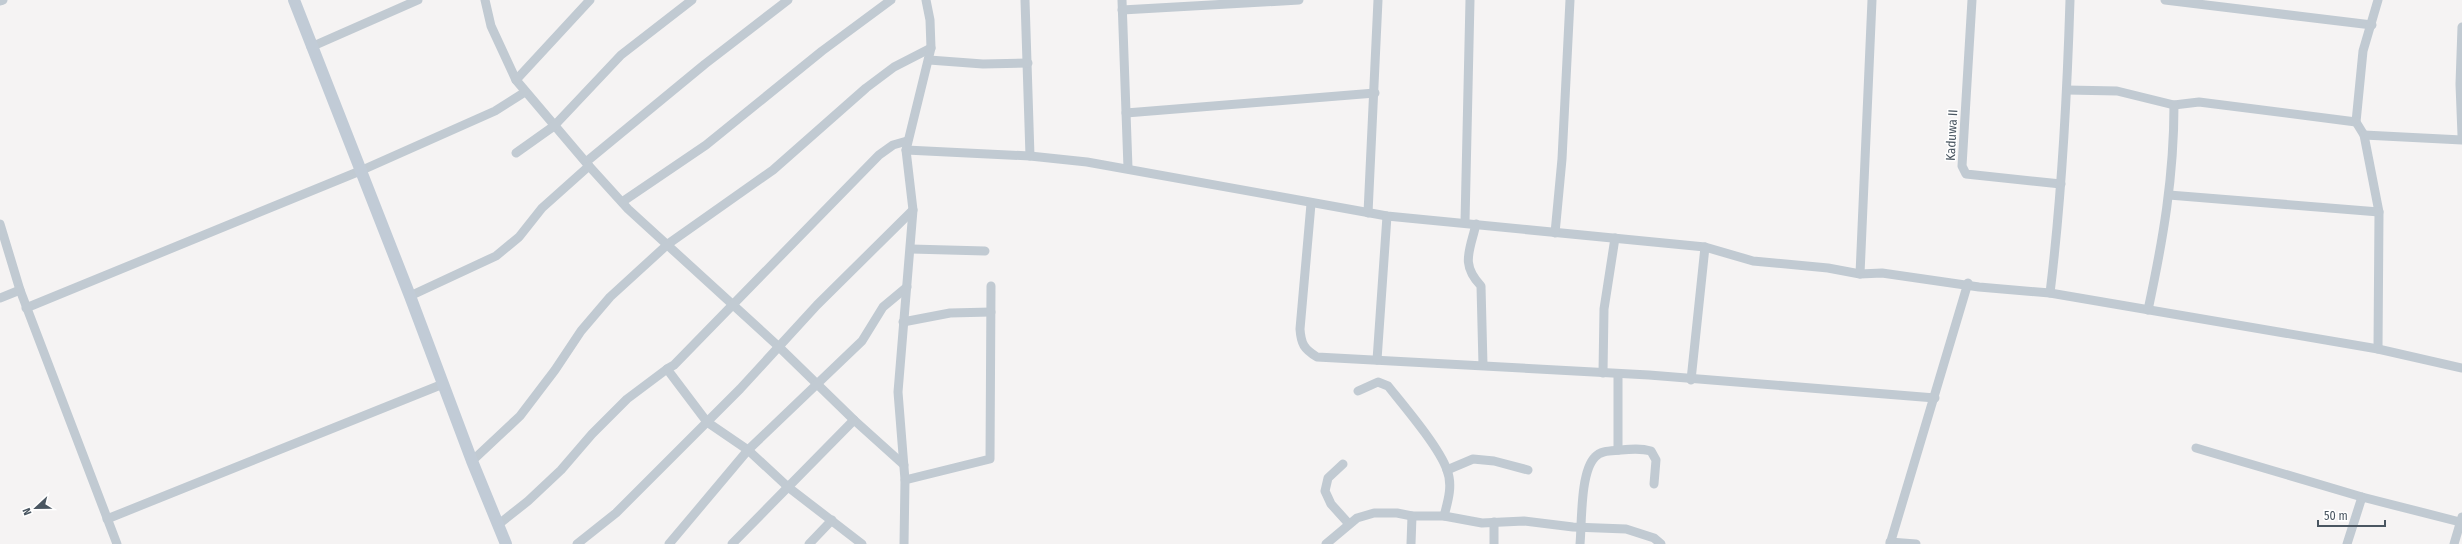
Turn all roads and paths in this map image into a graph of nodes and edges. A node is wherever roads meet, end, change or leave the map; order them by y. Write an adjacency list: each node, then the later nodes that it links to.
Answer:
1 (3, 0): 20 (street)
2 (294, 0): 25 (street)
3 (418, 0): 25 (street)
4 (590, 0): 29 (street)
5 (692, 0): 37 (street)
6 (788, 0): 44 (street)
7 (891, 0): 49 (street)
8 (926, 0): 26 (street)
9 (1025, 0): 28 (street)
10 (1122, 0): 22 (street)
11 (1299, 0): 22 (street)
12 (1378, 0): 33 (street)
13 (1470, 0): 55 (street)
14 (1570, 0): 58 (street)
15 (1872, 0): 64 (street)
16 (1972, 0): 47 (street, Kaduwa II)
17 (2070, 0): 31 (street)
18 (2165, 0): 23 (street)
19 (2378, 0): 23 (street)
20 (0, 1)
21 (486, 1): 29 (street)
22 (1122, 10): 35 (street)
23 (2372, 25): 36 (street)
24 (2462, 27): 30 (street)
25 (311, 47): 46 (street)
26 (931, 48): 27 (street); 60 (street)
27 (929, 60): 28 (street); 41 (street)
28 (1028, 63): 43 (street)
29 (516, 80): 32 (street)
30 (2461, 84): 39 (street)
31 (2067, 90): 34 (street); 47 (street)
32 (525, 92): 37 (street); 46 (street)
33 (1375, 93): 35 (street); 53 (street)
34 (2174, 105): 36 (street); 48 (street)
35 (1126, 113): 45 (street)
36 (2356, 122): 38 (street)
37 (554, 126): 42 (street); 44 (street)
38 (2364, 135): 40 (street); 52 (street)
39 (2462, 135)
40 (2462, 140)
41 (906, 146): 43 (street); 51 (street); 72 (street)
42 (516, 153)
43 (1030, 156): 45 (street)
44 (588, 164): 49 (street); 70 (street)
45 (1128, 168): 50 (street)
46 (360, 171): 70 (street); 73 (street)
47 (2061, 184): 69 (street)
48 (2169, 195): 52 (street); 74 (street)
49 (622, 202): 60 (street)
50 (1311, 204): 53 (street); 79 (street)
51 (913, 210): 62 (street); 77 (street)
52 (2380, 212): 78 (street)
53 (1368, 213): 54 (street)
54 (1387, 216): 55 (street); 79 (street)
55 (1465, 222): 57 (street)
56 (0, 224): 68 (street)
57 (1476, 224): 58 (street); 80 (street)
58 (1555, 233): 59 (street)
59 (1615, 238): 61 (street); 83 (street)
60 (668, 244): 72 (street); 95 (street)
61 (1705, 247): 64 (street); 85 (street)
62 (911, 249): 63 (street); 67 (street)
63 (985, 251)
64 (1860, 274): 65 (street)
65 (1968, 284): 69 (street); 89 (street)
66 (990, 286): 75 (street)
67 (907, 287): 76 (street); 87 (street)
68 (20, 290): 71 (street); 73 (street)
69 (2050, 293): 74 (street)
70 (410, 296): 86 (street)
71 (0, 298)
72 (734, 305): 77 (street); 82 (street)
73 (26, 308): 106 (street)
74 (2148, 310): 78 (street)
75 (991, 312): 76 (street); 100 (street)
76 (903, 322): 97 (street)
77 (778, 346): 87 (street); 91 (street)
78 (2378, 349): 81 (street)
79 (1377, 360): 80 (street)
80 (1483, 365): 83 (street)
81 (2462, 368)
82 (667, 369): 91 (street); 110 (street)
83 (1603, 373): 84 (street)
84 (1618, 374): 85 (street); 94 (street)
85 (1691, 380): 89 (street)
86 (443, 384): 95 (street); 106 (street)
87 (818, 385): 90 (street); 93 (street)
88 (1358, 391): 98 (street)
89 (1935, 398): 113 (street)
90 (854, 420): 97 (street); 102 (street)
91 (707, 422): 93 (street); 116 (street)
92 (2196, 448): 103 (street)
93 (748, 450): 102 (street); 117 (street)
94 (1618, 450): 101 (street); 112 (street)
95 (472, 461): 110 (street)
96 (1343, 464): 111 (street)
97 (904, 465): 100 (street)
98 (1447, 470): 99 (street); 105 (street)
99 (1528, 470)
100 (905, 480): 121 (street)
101 (1654, 484)
102 (788, 487): 108 (street); 118 (street)
103 (2362, 497): 107 (street); 128 (street)
104 (1412, 516): 105 (street); 111 (street); 123 (street)
105 (1444, 516): 109 (street)
106 (107, 519): 114 (street)
107 (2461, 519): 129 (street)
108 (832, 520): 119 (street); 120 (street)
109 (1494, 522): 112 (street); 124 (street)
110 (498, 524): 115 (street)
111 (1348, 524): 122 (street)
112 (1581, 528): 125 (street); 126 (street)
113 (1890, 543): 127 (street)
114 (117, 544)
115 (506, 544)
116 (578, 544)
117 (669, 544)
118 (732, 544)
119 (809, 544)
120 (862, 544)
121 (904, 544)
122 (1326, 544)
123 (1411, 544)
124 (1494, 544)
125 (1580, 544)
126 (1661, 544)
127 (1916, 544)
128 (2347, 544)
129 (2454, 544)

